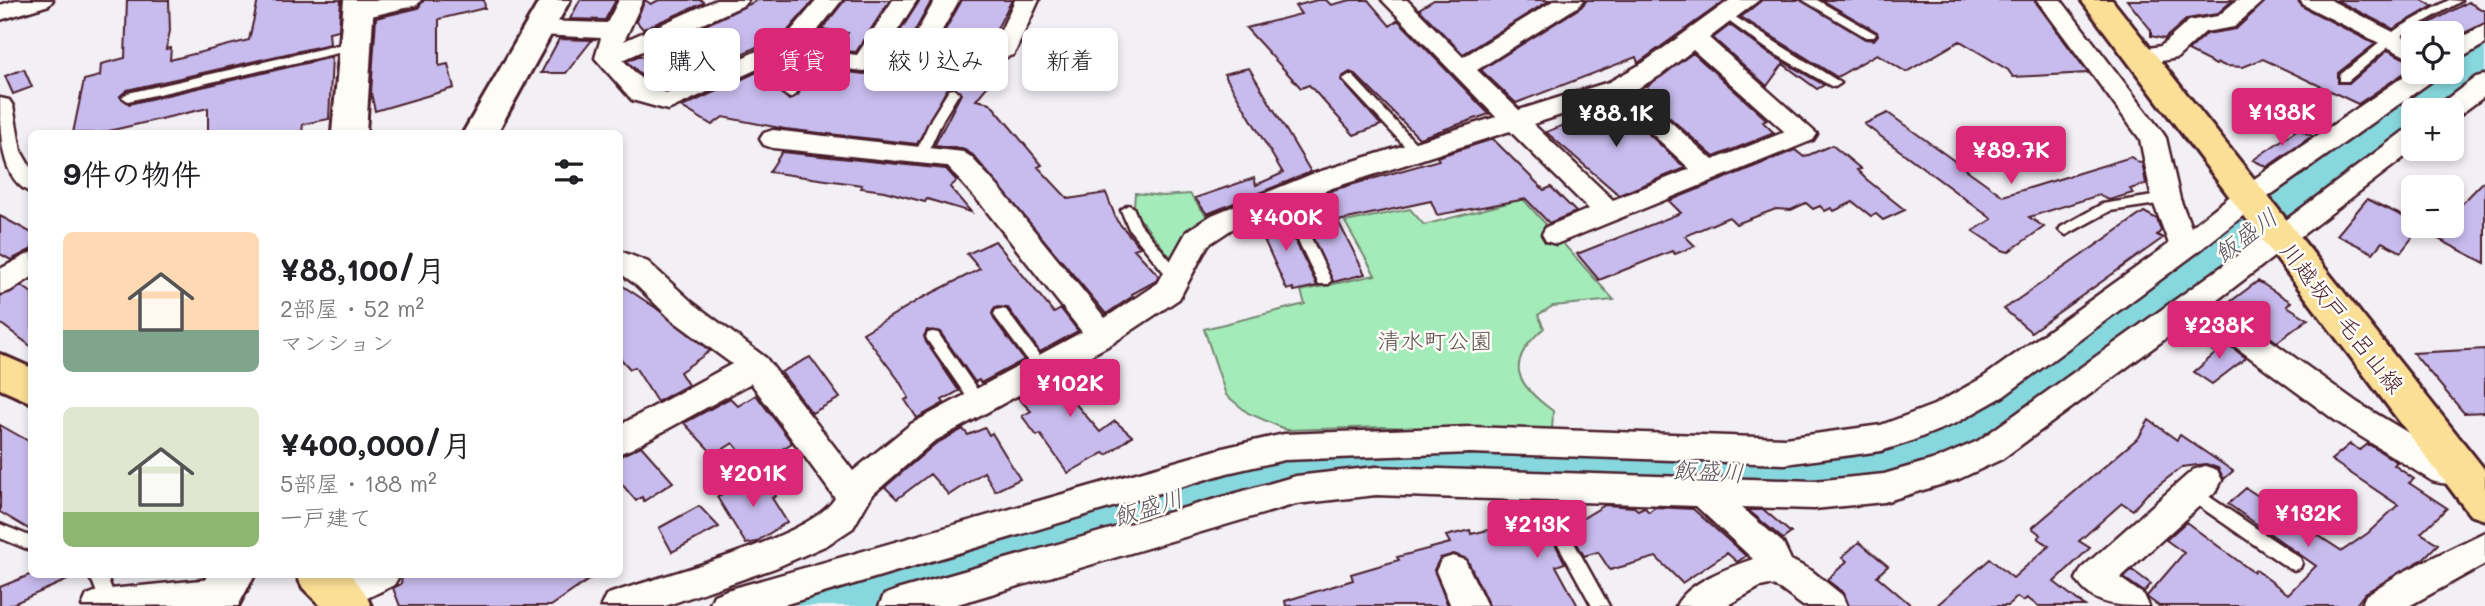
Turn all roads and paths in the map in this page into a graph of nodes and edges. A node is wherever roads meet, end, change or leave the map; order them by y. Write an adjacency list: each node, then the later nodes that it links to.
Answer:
1 (41, 0): 20 (street)
2 (409, 0): 18 (street)
3 (555, 0): 21 (street)
4 (631, 0): 23 (street)
5 (736, 0): 32 (street)
6 (830, 0): 22 (street)
7 (905, 0): 34 (street)
8 (947, 0): 9 (street)
9 (1027, 0)
10 (1572, 0): 35 (street)
11 (1809, 0): 25 (lane)
12 (2049, 0): 59 (street)
13 (2096, 0): 31 (main road, 川越坂戸毛呂山線)
14 (2252, 0): 31 (street)
15 (2312, 0): 27 (street)
16 (2455, 1): 27 (lane)
17 (1402, 2): 35 (street)
18 (359, 6): 28 (street)
19 (1736, 6): 26 (street); 38 (lane)
20 (0, 13)
21 (539, 28): 23 (street); 50 (street)
22 (808, 28)
23 (615, 31): 32 (street)
24 (2485, 33): 30 (street)
25 (1870, 34)
26 (1695, 38): 41 (street); 55 (street)
27 (2389, 41): 29 (street); 36 (lane)
28 (356, 45): 45 (lane); 49 (street)
29 (2401, 46)
30 (2464, 46)
31 (2140, 57): 58 (main road, 川越坂戸毛呂山線)
32 (607, 58): 33 (street)
33 (754, 61)
34 (850, 62)
35 (1461, 69): 48 (street)
36 (2344, 78)
37 (1349, 79): 53 (lane)
38 (1835, 83)
39 (2485, 83): 46 (street)
40 (2410, 84): 58 (street)
41 (1618, 88): 48 (street); 55 (street)
42 (791, 91): 44 (lane)
43 (953, 93): 54 (lane)
44 (790, 94)
45 (128, 97)
46 (2464, 99)
47 (0, 106): 56 (street)
48 (1518, 121): 53 (street); 61 (street)
49 (349, 130)
50 (482, 130)
51 (773, 139): 54 (street)
52 (2401, 146): 64 (street)
53 (1418, 153): 57 (street)
54 (921, 154): 73 (street)
55 (1709, 172): 61 (street)
56 (28, 182)
57 (1284, 196): 68 (street); 69 (lane)
58 (2248, 197): 64 (main road, 川越坂戸毛呂山線); 65 (street)
59 (2166, 199): 62 (lane); 65 (street)
60 (1128, 210): 68 (lane)
61 (1609, 212): 63 (street)
62 (2066, 230)
63 (1556, 234)
64 (2280, 239): 71 (street); 82 (main road, 川越坂戸毛呂山線)
65 (2185, 247): 81 (street)
66 (623, 262): 75 (street)
67 (28, 265): 70 (street)
68 (1177, 277): 73 (street)
69 (1324, 279)
70 (0, 283)
71 (2193, 300): 82 (street); 84 (street)
72 (1001, 314): 76 (lane)
73 (1102, 335): 76 (street)
74 (933, 337): 79 (lane)
75 (755, 366): 80 (street); 85 (street)
76 (1041, 368): 79 (street)
77 (0, 370): 78 (main road)
78 (28, 385)
79 (978, 402): 85 (street)
80 (623, 438)
81 (1626, 468): 84 (street); 99 (street); 100 (street)
82 (2459, 470): 86 (main road, 川越坂戸毛呂山線)
83 (2199, 486): 91 (lane); 105 (street)
84 (1705, 493): 93 (street)
85 (852, 496): 98 (street)
86 (2485, 502)
87 (0, 531): 89 (lane)
88 (1562, 537): 102 (lane)
89 (28, 542)
90 (2485, 547): 106 (street)
91 (2294, 563)
92 (1453, 570): 101 (street)
93 (1777, 570): 103 (street); 104 (street)
94 (371, 578): 96 (street)
95 (222, 591): 97 (street)
96 (336, 591)
97 (102, 595)
98 (619, 606)
99 (727, 606)
100 (897, 606)
101 (1469, 606)
102 (1601, 606)
103 (1694, 606)
104 (1829, 606)
105 (2131, 606)
106 (2379, 606)

